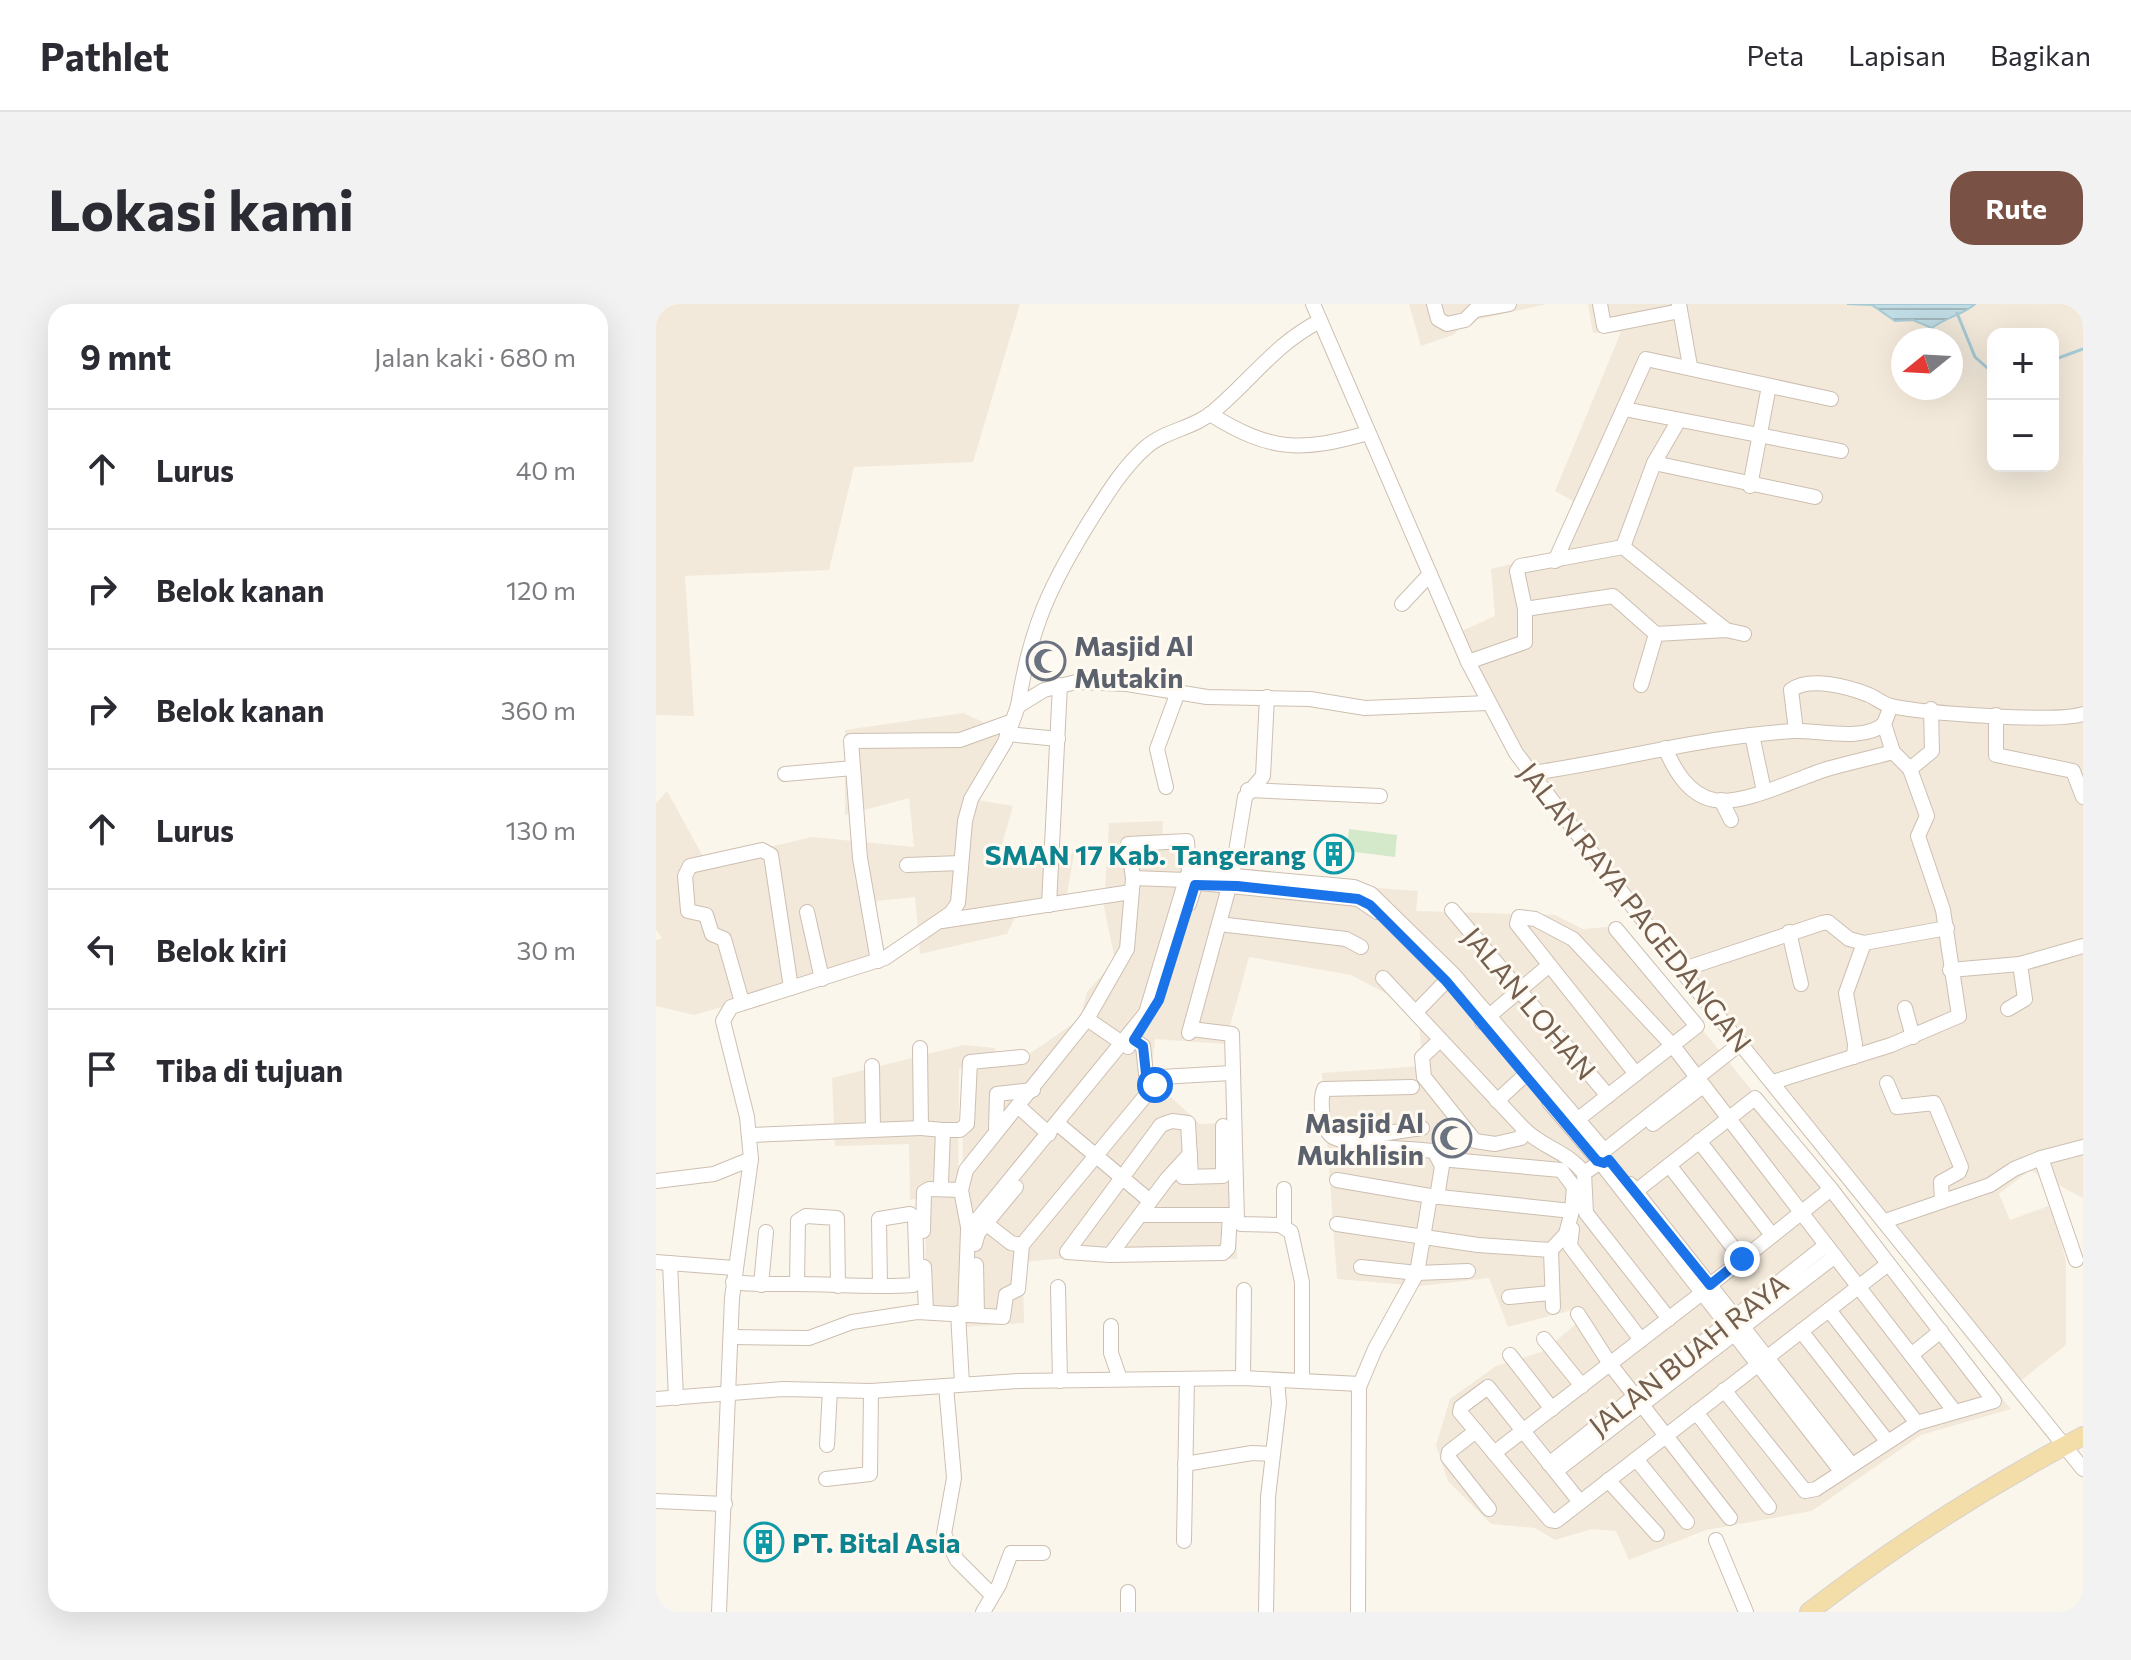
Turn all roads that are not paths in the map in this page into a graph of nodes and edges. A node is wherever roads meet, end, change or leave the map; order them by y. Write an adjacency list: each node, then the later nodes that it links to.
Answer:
1 (1313, 304): 6 (street, JALAN RAYA PAGEDANGAN)
2 (1434, 304): 3 (street)
3 (1509, 304)
4 (1600, 304): 5 (street)
5 (1679, 307): 7 (street)
6 (1320, 321): 11 (street); 13 (street, JALAN RAYA PAGEDANGAN)
7 (1690, 366): 8 (street); 10 (street)
8 (1769, 386): 9 (street); 14 (street)
9 (1831, 399)
10 (1624, 409): 12 (street); 20 (street)
11 (1210, 414): 13 (street); 33 (street)
12 (1679, 420): 14 (street); 16 (street)
13 (1368, 433): 21 (street, JALAN RAYA PAGEDANGAN)
14 (1760, 435): 15 (street); 17 (street)
15 (1841, 451)
16 (1654, 463): 17 (street); 19 (street)
17 (1750, 486): 18 (street)
18 (1815, 497)
19 (1623, 547): 20 (street); 24 (street)
20 (1555, 561): 23 (street)
21 (1430, 574): 22 (street); 27 (street, JALAN RAYA PAGEDANGAN)
22 (1402, 604)
23 (1525, 609): 25 (street); 27 (street)
24 (1726, 630): 25 (street); 26 (street)
25 (1656, 634): 29 (street)
26 (1744, 634)
27 (1468, 662): 32 (street, JALAN RAYA PAGEDANGAN)
28 (1060, 685): 30 (street); 33 (street); 42 (street)
29 (1641, 685)
30 (1178, 692): 31 (street); 49 (street)
31 (1267, 697): 32 (street); 50 (street)
32 (1488, 703): 47 (street, JALAN RAYA PAGEDANGAN)
33 (1018, 706): 39 (street)
34 (1891, 706): 35 (street); 38 (street); 40 (street)
35 (1931, 709): 37 (street); 46 (street)
36 (2083, 714): 37 (street)
37 (1996, 715): 52 (street)
38 (1884, 724): 40 (street); 44 (street)
39 (1009, 728): 42 (street); 45 (street); 56 (street)
40 (1796, 731): 41 (street)
41 (1752, 735): 43 (street); 51 (street)
42 (1058, 739): 61 (street)
43 (1665, 748): 47 (street); 54 (street)
44 (1893, 752): 46 (street); 51 (street)
45 (853, 768): 48 (street); 72 (street)
46 (1910, 769): 66 (street)
47 (1532, 773): 75 (street, JALAN RAYA PAGEDANGAN)
48 (785, 774)
49 (1166, 787)
50 (1248, 790): 53 (street); 59 (street)
51 (1764, 791): 54 (street)
52 (2083, 791)
53 (1380, 796)
54 (1721, 800): 55 (street)
55 (1731, 820)
56 (961, 863): 57 (street); 64 (street)
57 (907, 865)
58 (1187, 877): 59 (street); 60 (street); 60 (street); 91 (street)
59 (1231, 880): 65 (street); 79 (street); 88 (street); 91 (street)
60 (1132, 885): 61 (street); 87 (street)
61 (1049, 905): 64 (street)
62 (1452, 910): 82 (street, JALAN LOHAN)
63 (807, 912): 78 (street)
64 (941, 921): 72 (street)
65 (1219, 924): 71 (street); 98 (street)
66 (1947, 928): 69 (street); 76 (street)
67 (1616, 929): 93 (street)
68 (1789, 932): 69 (street); 75 (street); 80 (street)
69 (1864, 943): 96 (street)
70 (2083, 946): 73 (street)
71 (1361, 947)
72 (878, 961): 78 (street)
73 (2020, 964): 76 (street); 85 (street)
74 (1547, 967): 82 (street); 93 (street); 100 (street)
75 (1681, 970): 92 (street, JALAN RAYA PAGEDANGAN)
76 (1950, 970): 89 (street)
77 (1383, 978): 86 (street)
78 (822, 979): 81 (street)
79 (1446, 981): 86 (street); 88 (street)
80 (1801, 984)
81 (791, 988): 83 (street); 83 (street)
82 (1519, 991): 88 (street); 107 (street, JALAN LOHAN)
83 (742, 1002): 120 (street)
84 (1905, 1008): 89 (street)
85 (2008, 1009)
86 (1416, 1012): 90 (street)
87 (1087, 1019): 91 (street); 106 (street)
88 (1485, 1019): 99 (street); 111 (street)
89 (1913, 1037): 96 (street)
90 (1440, 1040): 108 (street); 116 (street)
91 (1128, 1043): 104 (street); 115 (street)
92 (1741, 1043): 101 (street); 102 (street, JALAN RAYA PAGEDANGAN)
93 (1673, 1046): 100 (street); 101 (street)
94 (920, 1048): 113 (street)
95 (1022, 1057): 118 (street)
96 (1854, 1057): 102 (street)
97 (872, 1066): 117 (street)
98 (1231, 1073): 104 (street); 151 (street)
99 (1526, 1074): 108 (street); 125 (street)
100 (1636, 1074): 107 (street)
101 (1700, 1082): 110 (street); 125 (street)
102 (1773, 1082): 149 (street, JALAN RAYA PAGEDANGAN)
103 (1887, 1083): 144 (street)
104 (1155, 1085): 126 (street)
105 (1412, 1087): 121 (street)
106 (1033, 1090): 109 (street); 119 (street)
107 (1608, 1096): 111 (street)
108 (1497, 1101): 116 (street)
109 (1019, 1107): 115 (street); 119 (street)
110 (1728, 1118): 122 (street); 139 (street); 146 (street)
111 (1577, 1120): 125 (street)
112 (1223, 1126): 132 (street)
113 (921, 1128): 117 (street); 118 (street)
114 (1422, 1128): 121 (street)
115 (1057, 1129): 126 (street); 148 (street)
116 (1524, 1129): 131 (street)
117 (873, 1130): 120 (street)
118 (943, 1130): 137 (street)
119 (996, 1131): 140 (street)
120 (750, 1135): 128 (street)
121 (1348, 1141): 129 (street)
122 (1699, 1141): 130 (street); 154 (street)
123 (2083, 1147): 127 (street)
124 (1190, 1154): 132 (street); 133 (street); 134 (street)
125 (1603, 1157): 131 (street); 141 (street); 174 (street)
126 (1097, 1158): 133 (street); 156 (street)
127 (2041, 1158): 144 (street); 161 (street)
128 (751, 1159): 136 (street); 167 (street)
129 (1440, 1159): 142 (street); 145 (street)
130 (1669, 1165): 141 (street); 160 (street)
131 (1584, 1173): 145 (street)
132 (1191, 1177): 134 (street)
133 (1122, 1178): 143 (street); 159 (street)
134 (1167, 1179): 143 (street)
135 (1337, 1180): 142 (street)
136 (656, 1181)
137 (941, 1183)
138 (1284, 1189): 151 (street)
139 (1831, 1189): 146 (street); 163 (street)
140 (961, 1190): 153 (street); 178 (street)
141 (1636, 1191): 174 (street)
142 (1434, 1197): 145 (street); 155 (street)
143 (1150, 1201): 147 (street)
144 (1942, 1201): 149 (street)
145 (1579, 1212): 157 (street); 181 (street); 188 (street)
146 (1801, 1213): 154 (street); 158 (street)
147 (1140, 1215): 159 (street); 159 (street)
148 (982, 1220): 153 (street); 156 (street)
149 (1885, 1221): 219 (street, JALAN RAYA PAGEDANGAN)
150 (1337, 1224): 155 (street)
151 (1284, 1226): 197 (street)
152 (766, 1232): 169 (street)
153 (972, 1234): 179 (street)
154 (1772, 1235): 160 (street)
155 (1424, 1238): 157 (street); 166 (street)
156 (1022, 1245): 179 (street)
157 (1551, 1250): 176 (street)
158 (1831, 1251): 173 (street); 183 (street, JALAN BUAH RAYA)
159 (1110, 1255)
160 (1742, 1259): 174 (street)
161 (2076, 1260)
162 (663, 1263): 167 (street); 206 (street)
163 (1888, 1264): 173 (street); 185 (street)
164 (1361, 1267): 166 (street)
165 (1468, 1271): 166 (street)
166 (1417, 1273): 199 (street)
167 (733, 1275): 169 (street); 186 (street)
168 (797, 1284): 169 (street); 170 (street); 170 (street)
169 (761, 1285)
170 (838, 1286): 171 (street)
171 (880, 1286): 171 (street)
172 (1058, 1287): 198 (street)
173 (1859, 1287): 177 (street); 190 (street)
174 (1706, 1289): 181 (street); 183 (street)
175 (1244, 1290): 193 (street)
176 (1509, 1297)
177 (1829, 1310): 184 (street); 212 (street)
178 (926, 1311): 179 (street); 186 (street)
179 (967, 1313): 200 (street)
180 (1578, 1314): 192 (street)
181 (1669, 1319): 188 (street)
182 (1111, 1326): 194 (street)
183 (1735, 1326): 191 (street); 208 (street, JALAN BUAH RAYA)
184 (1801, 1331): 191 (street); 217 (street)
185 (1941, 1331): 190 (street); 211 (street)
186 (732, 1337): 205 (street)
187 (1544, 1339): 201 (street)
188 (1641, 1340): 192 (street)
189 (1510, 1355): 209 (street)
190 (1911, 1355): 211 (street)
191 (1762, 1361): 203 (street); 224 (street)
192 (1610, 1364): 201 (street); 208 (street)
193 (1243, 1378): 195 (street); 196 (street)
194 (1120, 1379): 195 (street); 198 (street)
195 (1187, 1379): 223 (street)
196 (1277, 1380): 197 (street); 221 (street)
197 (1302, 1380): 199 (street)
198 (1060, 1381): 200 (street)
199 (1360, 1384): 246 (street)
200 (954, 1385): 204 (street); 241 (street)
201 (1582, 1386): 209 (street)
202 (830, 1390): 204 (street); 205 (street); 218 (street)
203 (1724, 1390): 210 (street); 224 (street)
204 (871, 1391): 227 (street)
205 (730, 1395): 206 (street); 231 (street)
206 (676, 1398): 207 (street)
207 (656, 1399)
208 (1638, 1401): 215 (street); 225 (street, JALAN BUAH RAYA)
209 (1552, 1409): 214 (street)
210 (1696, 1412): 215 (street); 232 (street)
211 (1955, 1412): 212 (street)
212 (1917, 1423): 217 (street)
213 (1476, 1431): 214 (street); 220 (street); 233 (street)
214 (1523, 1431): 220 (street); 225 (street)
215 (1666, 1436): 222 (street); 234 (street)
216 (2083, 1436): 219 (main road)
217 (1887, 1441): 224 (street)
218 (827, 1445)
219 (2065, 1446): 226 (street, JALAN RAYA PAGEDANGAN); 248 (main road)
220 (1494, 1453): 230 (street)
221 (1273, 1454): 223 (street); 245 (street)
222 (1636, 1459): 228 (street); 235 (street)
223 (1185, 1464): 238 (street)
224 (1846, 1467)
225 (1552, 1468): 230 (street)
226 (2083, 1469)
227 (826, 1479)
228 (1608, 1480): 230 (street); 236 (street)
229 (656, 1501): 231 (street)
230 (1580, 1502)
231 (725, 1504): 242 (street)
232 (1769, 1507)
233 (1489, 1509)
234 (1730, 1518)
235 (1687, 1522)
236 (1657, 1534)
237 (1716, 1540): 247 (street)
238 (1184, 1541)
239 (1043, 1553): 241 (street)
240 (1128, 1592): 244 (street)
241 (992, 1595): 243 (street)
242 (719, 1612)
243 (983, 1612)
244 (1128, 1612)
245 (1266, 1612)
246 (1358, 1612)
247 (1746, 1612)
248 (1809, 1612)

